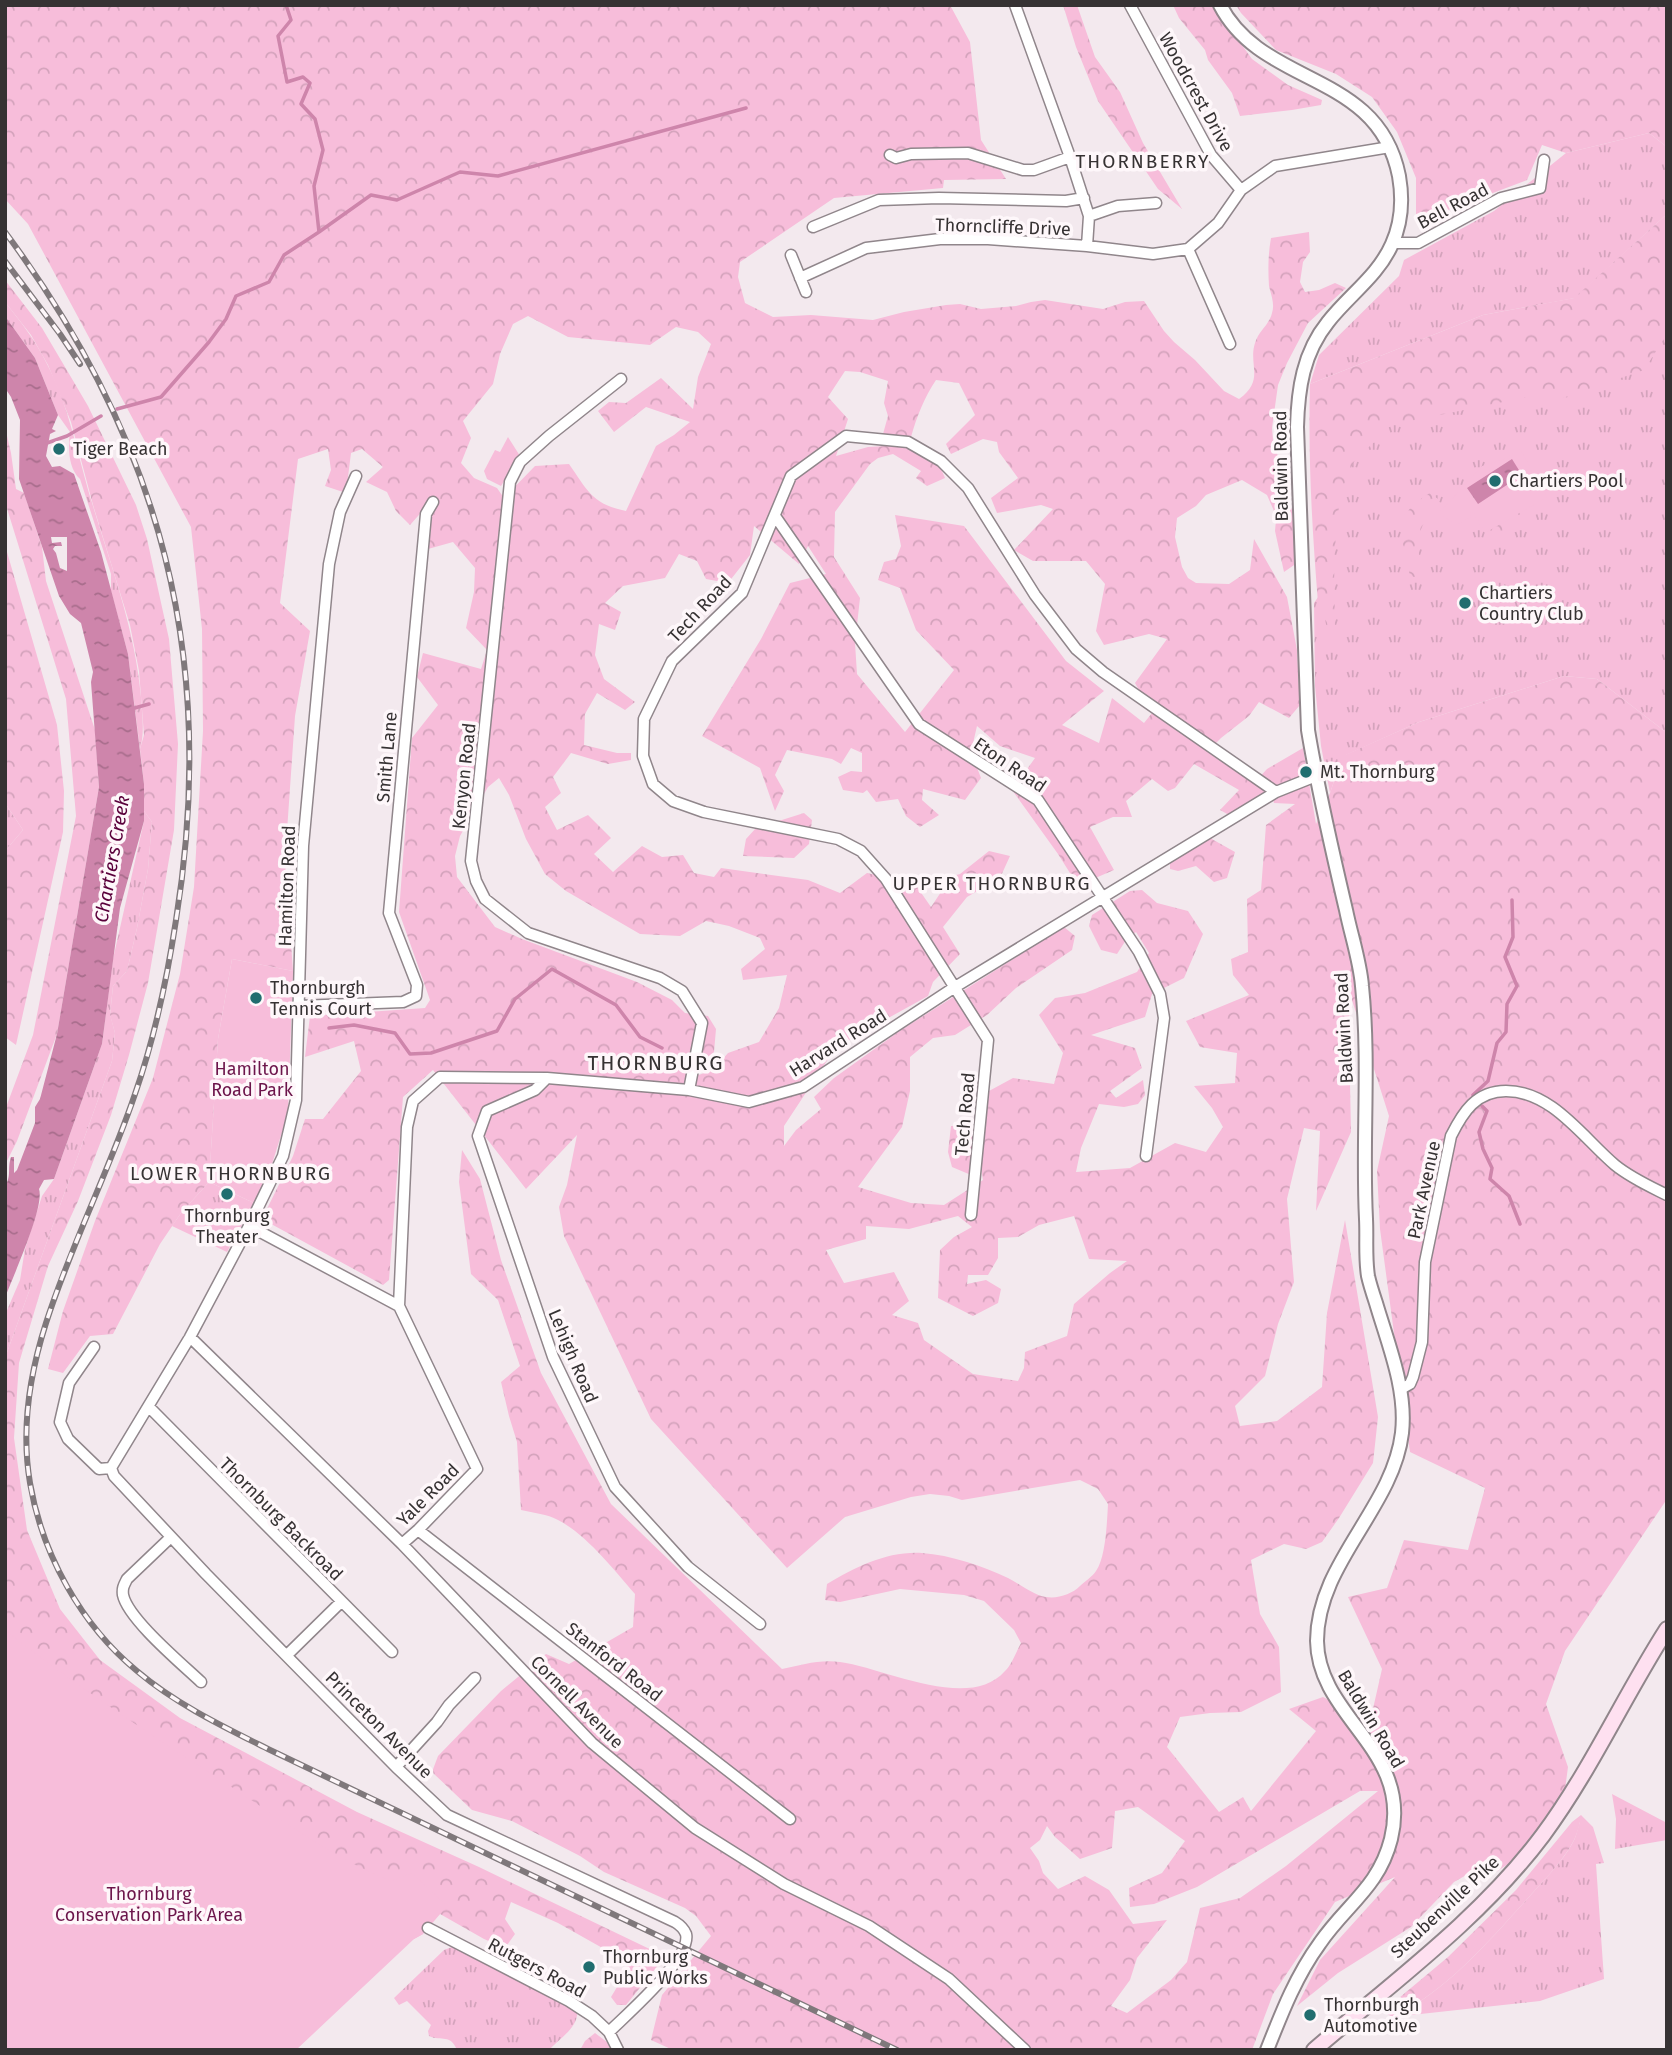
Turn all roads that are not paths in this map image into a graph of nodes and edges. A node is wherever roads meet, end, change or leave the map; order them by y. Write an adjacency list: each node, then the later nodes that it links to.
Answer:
1 (1015, 5): 6 (street, Thorncliffe Drive)
2 (1130, 5): 8 (street, Woodcrest Drive)
3 (1220, 5): 4 (street, Baldwin Road)
4 (1390, 147): 8 (street); 13 (street, Baldwin Road)
5 (890, 155): 6 (street)
6 (1070, 157): 9 (street, Thorncliffe Drive)
7 (1544, 160): 13 (street, Bell Road)
8 (1241, 190): 15 (street)
9 (1084, 198): 11 (street, Thorncliffe Drive); 12 (street)
10 (1156, 202): 11 (street)
11 (1089, 216): 14 (street, Thorncliffe Drive)
12 (813, 227)
13 (1392, 243): 24 (street, Baldwin Road)
14 (1087, 246): 15 (street, Thorncliffe Drive); 17 (street, Thorncliffe Drive)
15 (1188, 249): 19 (street)
16 (791, 255): 17 (street)
17 (800, 278): 18 (street)
18 (806, 292)
19 (1230, 344)
20 (621, 379): 30 (street, Kenyon Road)
21 (356, 476): 28 (street, Hamilton Road)
22 (433, 502): 28 (street, Smith Lane)
23 (775, 516): 25 (street, Tech Road); 26 (street, Eton Road); 27 (street, Tech Road)
24 (1315, 776): 25 (street, Harvard Road); 38 (street, Baldwin Road)
25 (1276, 792): 26 (street, Harvard Road)
26 (1104, 897): 27 (street, Harvard Road); 31 (street, Eton Road)
27 (955, 987): 30 (street, Harvard Road); 33 (street, Tech Road)
28 (299, 1006): 34 (street, Hamilton Road)
29 (547, 1078): 30 (street, Harvard Road); 35 (street, Harvard Road); 46 (street, Lehigh Road)
30 (689, 1090)
31 (1146, 1156)
32 (1667, 1195): 38 (street, Park Avenue)
33 (971, 1215)
34 (249, 1226): 35 (street); 36 (street, Hamilton Road)
35 (399, 1306): 41 (street, Harvard Road)
36 (190, 1337): 39 (street, Hamilton Road); 44 (street, Cornell Avenue)
37 (94, 1347): 40 (street)
38 (1401, 1389): 58 (street, Baldwin Road)
39 (149, 1407): 40 (street, Hamilton Road); 45 (street, Thornburg Backroad)
40 (111, 1468): 43 (street, Princeton Avenue)
41 (477, 1469): 42 (street, Yale Road)
42 (418, 1530): 44 (street, Yale Road); 53 (street, Stanford Road)
43 (171, 1537): 49 (street, Princeton Avenue); 51 (street)
44 (401, 1544): 57 (street, Cornell Avenue)
45 (341, 1602): 48 (street, Thornburg Backroad); 49 (street)
46 (760, 1624)
47 (1667, 1629): 59 (main road, Steubenville Pike)
48 (393, 1652)
49 (287, 1655): 52 (street, Princeton Avenue)
50 (475, 1678): 52 (street)
51 (201, 1682)
52 (396, 1767): 55 (street, Princeton Avenue)
53 (790, 1819)
54 (428, 1928): 55 (street, Rutgers Road)
55 (609, 2032): 56 (street, Rutgers Road)
56 (618, 2050)
57 (1025, 2050)
58 (1266, 2050)
59 (1314, 2050)

